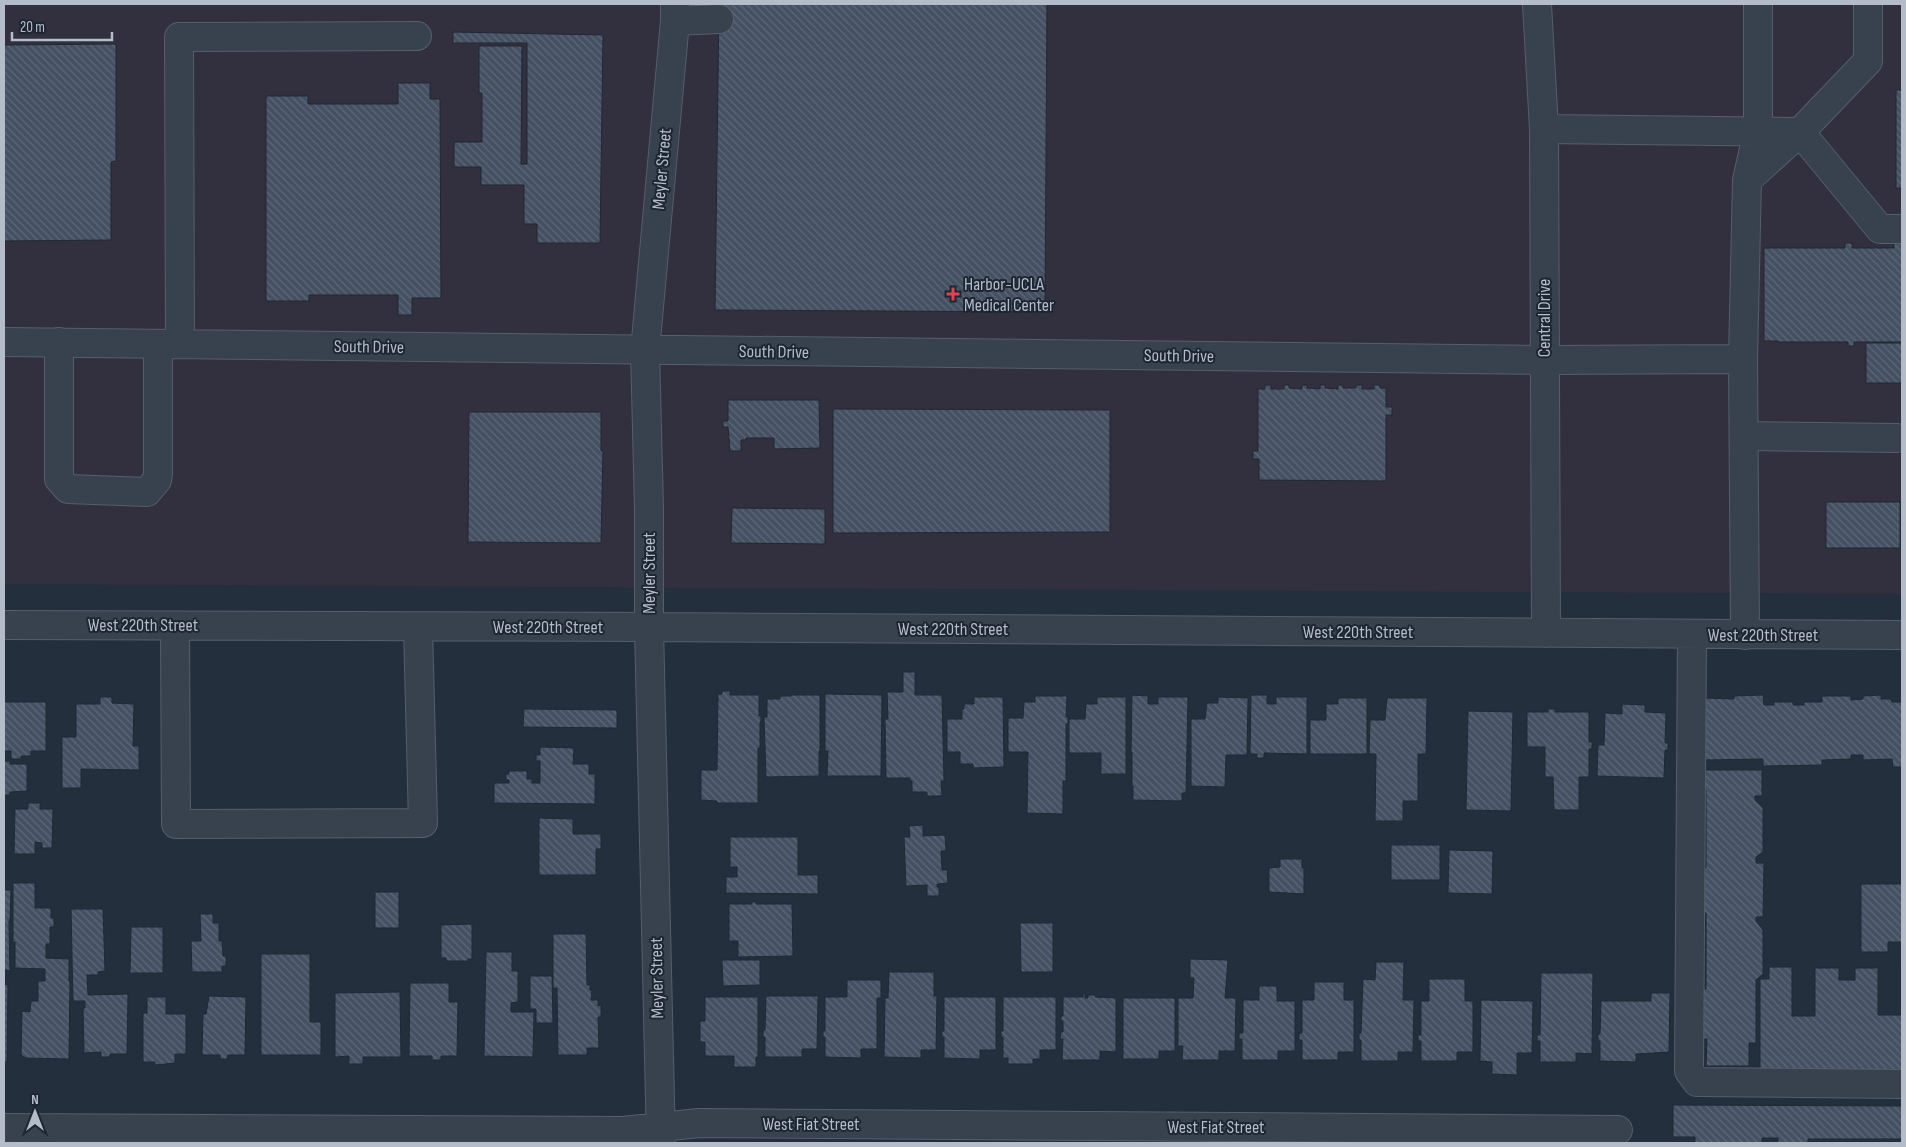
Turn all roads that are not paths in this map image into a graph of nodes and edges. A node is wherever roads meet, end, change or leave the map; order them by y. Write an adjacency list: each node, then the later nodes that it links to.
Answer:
1 (1537, 4): 7 (street, Central Drive)
2 (1758, 4): 8 (street)
3 (1868, 4): 9 (street)
4 (676, 13): 5 (street); 15 (street, Meyler Street)
5 (719, 18)
6 (417, 36): 14 (street)
7 (1544, 129): 8 (street); 17 (street, Central Drive)
8 (1758, 132): 9 (street); 10 (street)
9 (1800, 132): 10 (street); 11 (street)
10 (1747, 180): 16 (street)
11 (1902, 229)
12 (4, 342): 13 (street, South Drive)
13 (59, 342): 14 (street, South Drive); 14 (street)
14 (169, 344): 15 (street, South Drive)
15 (645, 351): 17 (street, South Drive); 23 (street, Meyler Street)
16 (1743, 358): 17 (street, South Drive); 18 (street)
17 (1544, 360): 24 (street, Central Drive)
18 (1744, 436): 19 (street); 26 (street)
19 (1897, 438)
20 (4, 625): 21 (street, West 220th Street)
21 (175, 626): 22 (street, West 220th Street); 22 (street)
22 (418, 627): 23 (street, West 220th Street)
23 (648, 627): 24 (street, West 220th Street); 31 (street, Meyler Street)
24 (1546, 633): 25 (street, West 220th Street)
25 (1692, 634): 26 (street, West 220th Street); 28 (street)
26 (1745, 634): 27 (street, West 220th Street)
27 (1902, 635)
28 (1902, 1084)
29 (4, 1128): 31 (street, West Fiat Street)
30 (1618, 1130): 31 (street, West Fiat Street)
31 (661, 1135)

